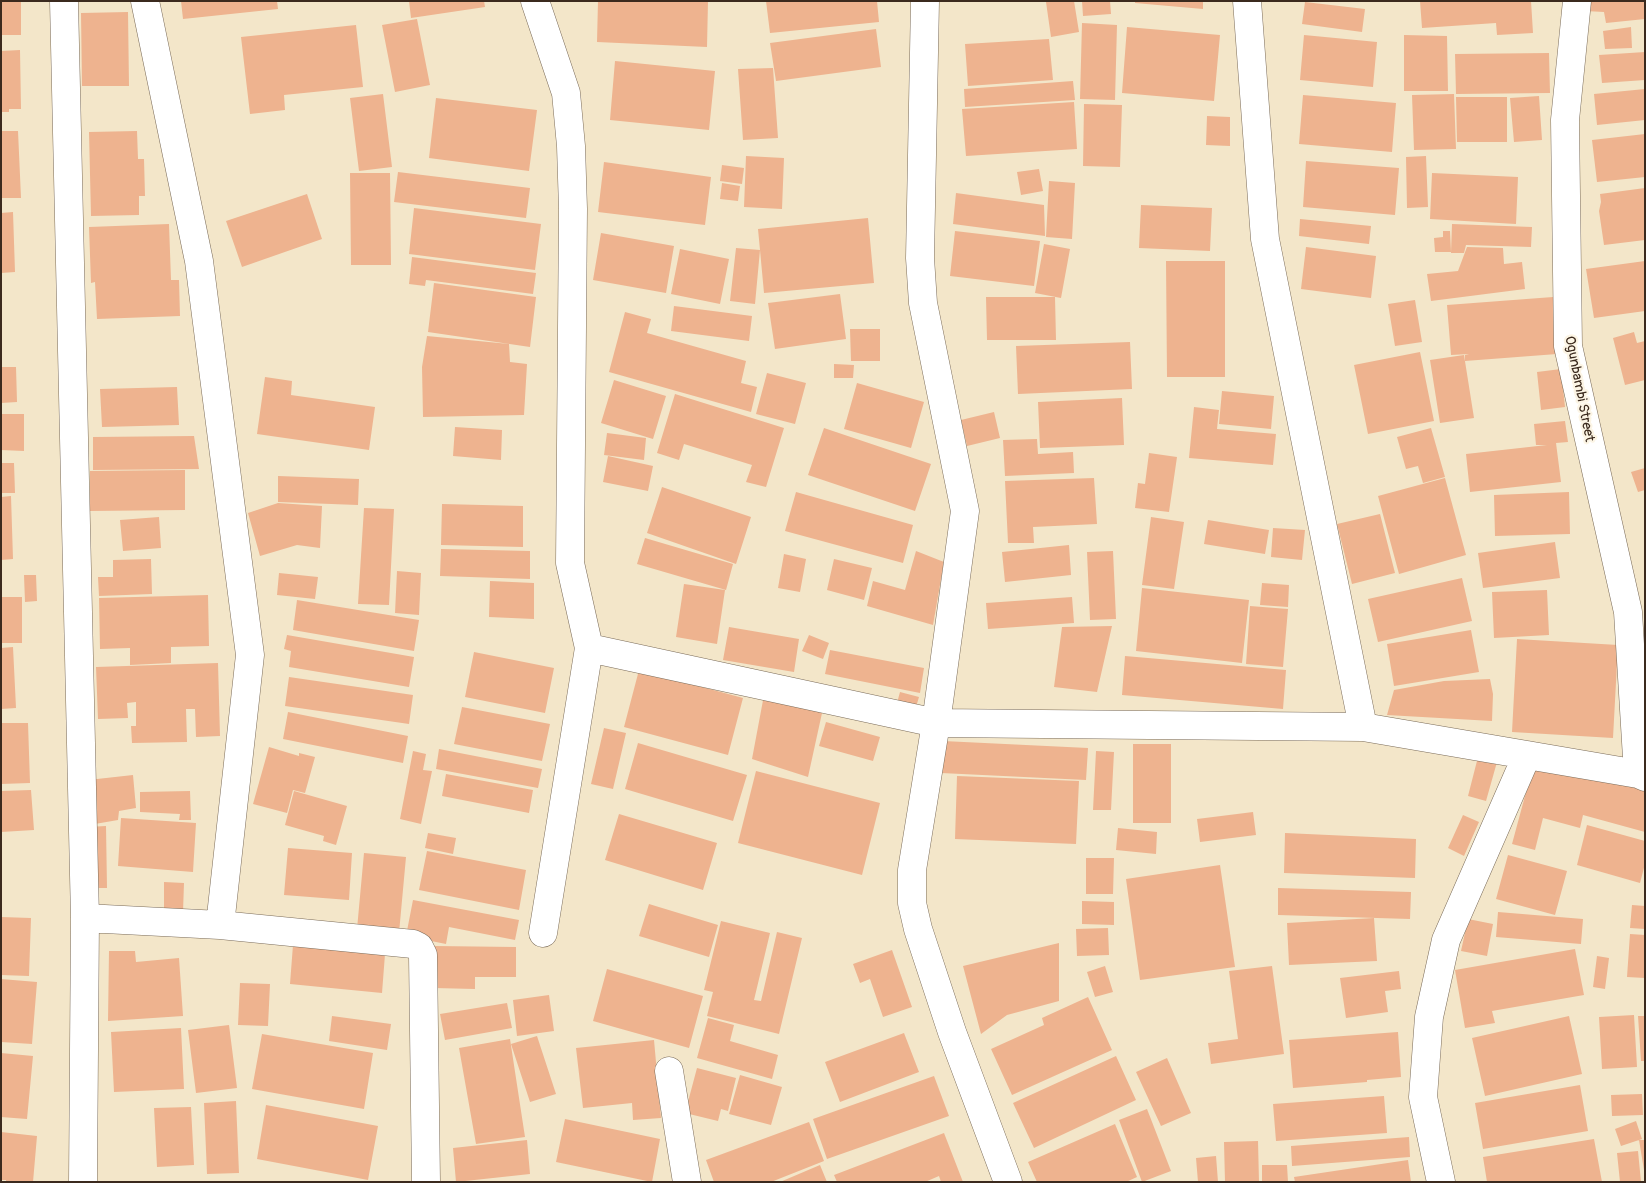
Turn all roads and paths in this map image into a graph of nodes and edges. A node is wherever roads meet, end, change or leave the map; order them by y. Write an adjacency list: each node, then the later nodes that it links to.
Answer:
1 (64, 1): 12 (street)
2 (145, 1): 13 (street)
3 (535, 1): 7 (street)
4 (925, 1): 8 (street)
5 (1247, 1): 9 (street)
6 (1577, 1): 11 (street, Ogunbambi Street)
7 (589, 648): 8 (street); 14 (street)
8 (936, 723): 9 (street); 19 (street)
9 (1363, 727): 10 (street)
10 (1527, 755): 11 (street); 20 (street)
11 (1641, 775)
12 (85, 918): 13 (street); 16 (street)
13 (220, 925): 17 (street)
14 (543, 933)
15 (669, 1071): 18 (street)
16 (83, 1182)
17 (426, 1182)
18 (687, 1182)
19 (1008, 1182)
20 (1441, 1182)

